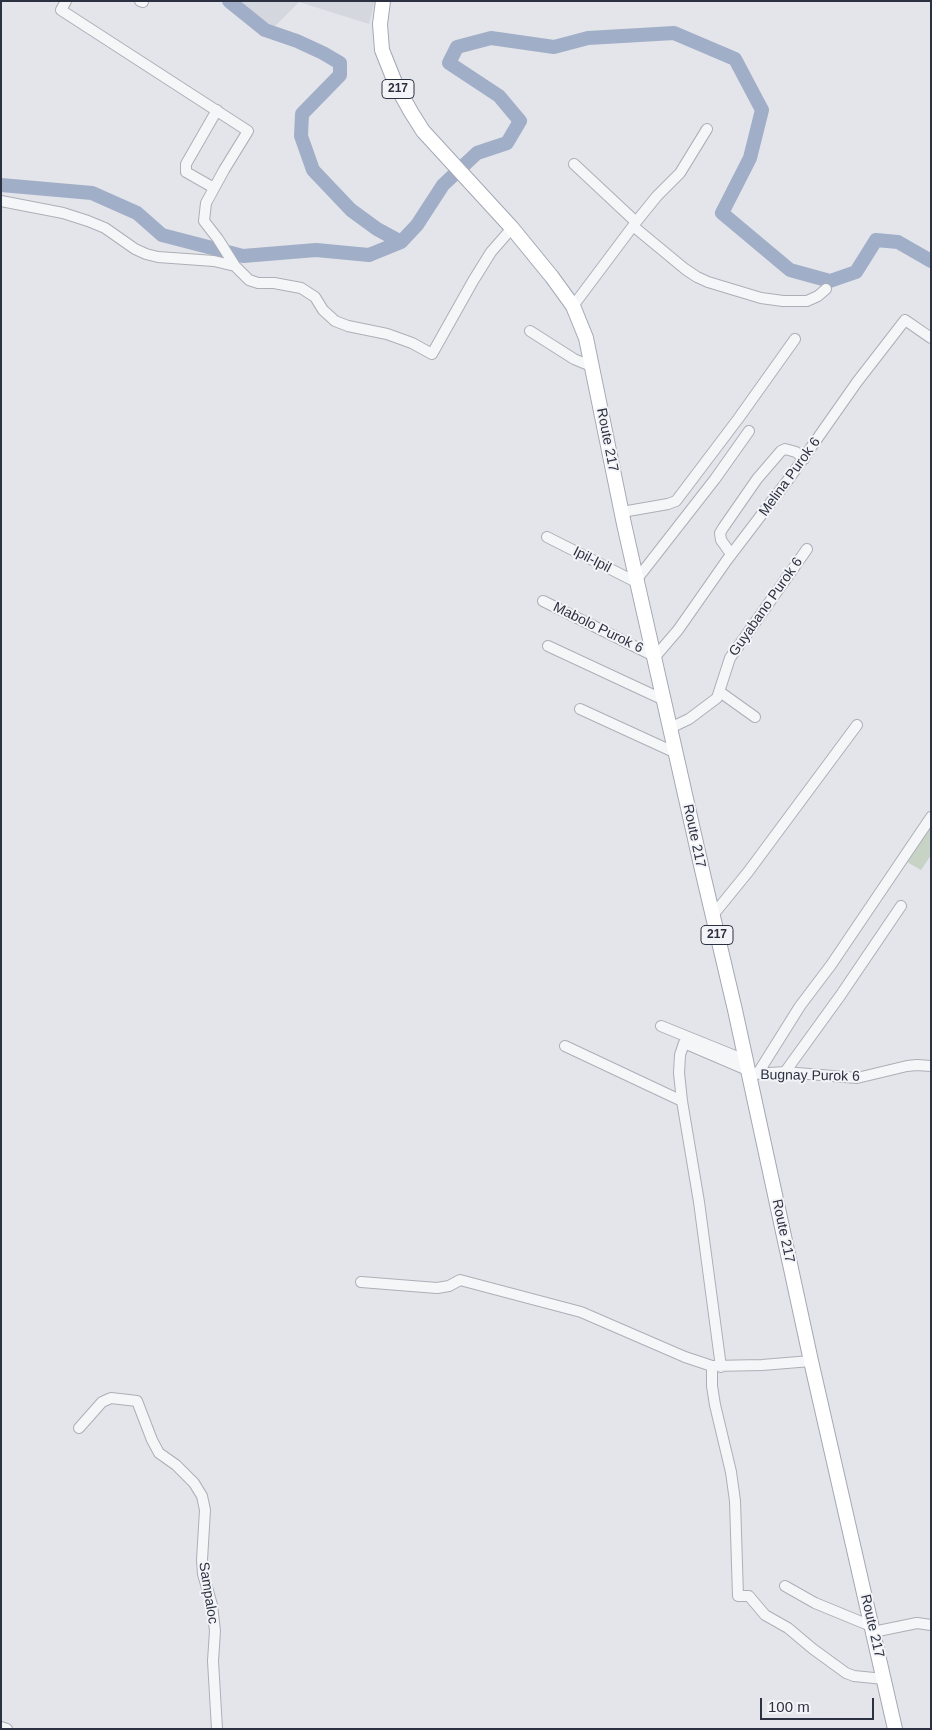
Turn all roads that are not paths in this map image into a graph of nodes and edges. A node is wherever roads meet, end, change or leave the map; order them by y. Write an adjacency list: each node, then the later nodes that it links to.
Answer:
1 (66, 1): 3 (street)
2 (383, 1): 9 (main road, Route 217 / 217)
3 (217, 110): 6 (street); 6 (street)
4 (707, 129): 8 (street)
5 (574, 164): 8 (street)
6 (214, 188): 10 (street)
7 (1, 201): 10 (street)
8 (634, 224): 11 (street); 12 (street)
9 (512, 228): 10 (street); 12 (main road, Route 217 / 217)
10 (235, 266)
11 (826, 289)
12 (572, 306): 16 (main road, Route 217 / 217)
13 (530, 331): 16 (street)
14 (931, 338): 18 (street, Melina Purok 6)
15 (795, 339): 19 (street)
16 (593, 367): 19 (main road, Route 217 / 217)
17 (749, 431): 23 (street)
18 (804, 459): 22 (street, Melina Purok 6); 22 (street)
19 (622, 512): 23 (main road, Route 217 / 217)
20 (546, 537): 23 (street, Ipil-Ipil)
21 (807, 549): 27 (street, Guyabano Purok 6)
22 (731, 554): 26 (street, Melina Purok 6)
23 (637, 581): 26 (main road, Route 217 / 217)
24 (543, 601): 26 (street, Mabolo Purok 6)
25 (548, 646): 28 (street)
26 (654, 657): 28 (main road, Route 217 / 217)
27 (720, 692): 30 (street); 32 (street, Guyabano Purok 6)
28 (664, 700): 32 (main road, Route 217 / 217)
29 (580, 709): 33 (street)
30 (755, 717)
31 (857, 726): 36 (street)
32 (670, 728): 33 (main road, Route 217 / 217)
33 (676, 753): 36 (main road, Route 217 / 217)
34 (931, 818): 40 (street)
35 (901, 906): 41 (street)
36 (713, 915): 40 (main road, Route 217 / 217)
37 (661, 1026): 40 (street)
38 (565, 1046): 42 (street)
39 (930, 1064): 41 (street, Bugnay Purok 6)
40 (750, 1070): 41 (street, Bugnay Purok 6); 42 (street); 44 (main road, Route 217 / 217)
41 (785, 1072)
42 (682, 1101): 45 (street)
43 (361, 1282): 45 (street)
44 (810, 1361): 45 (street); 49 (main road, Route 217 / 217)
45 (716, 1366): 50 (street)
46 (79, 1428): 53 (street, Sampaloc)
47 (785, 1586): 49 (street)
48 (931, 1625): 49 (street)
49 (872, 1629): 50 (main road, Route 217 / 217)
50 (884, 1679): 54 (main road, Route 217 / 217)
51 (1, 1727): 52 (street)
52 (7, 1729)
53 (217, 1729)
54 (895, 1729)

